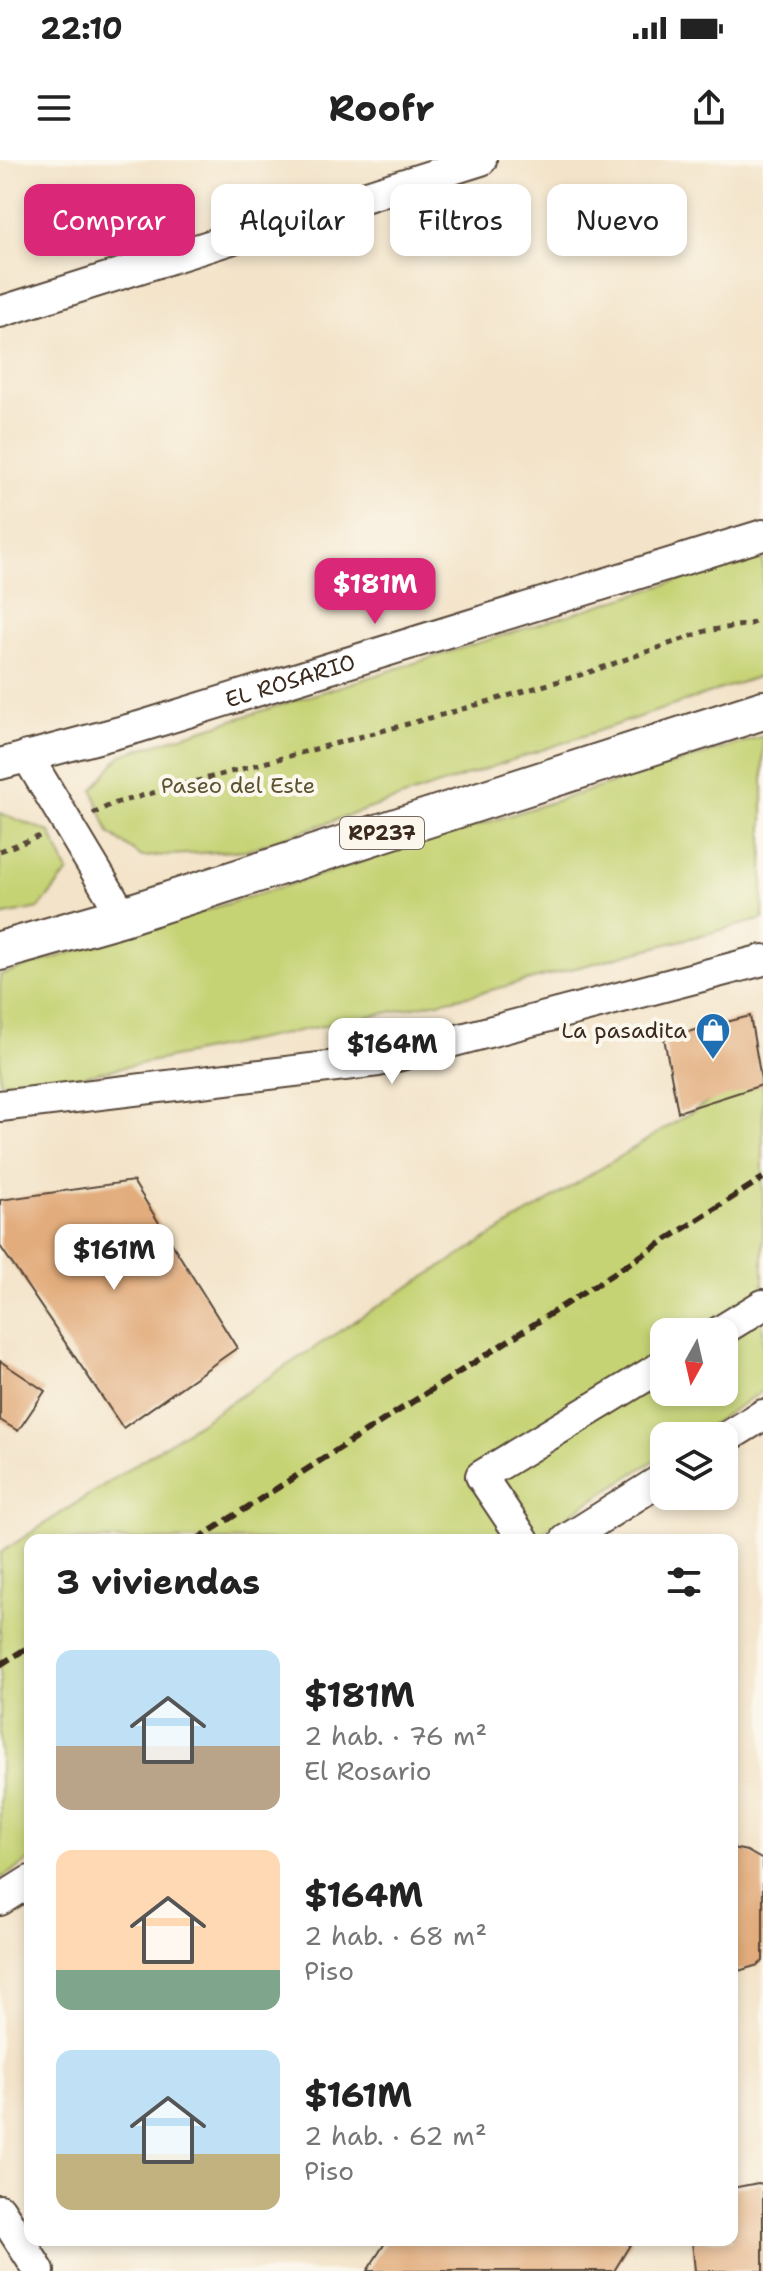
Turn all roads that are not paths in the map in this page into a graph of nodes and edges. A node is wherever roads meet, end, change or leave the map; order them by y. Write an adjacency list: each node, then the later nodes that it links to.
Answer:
1 (481, 160): 2 (street)
2 (0, 312)
3 (763, 535): 5 (street, EL ROSARIO)
4 (763, 710): 6 (main road, RP237)
5 (13, 760): 6 (street)
6 (123, 916): 7 (main road, RP237)
7 (0, 951)
8 (763, 960): 9 (street)
9 (0, 1106)
10 (763, 1305): 11 (street)
11 (738, 1320)
12 (650, 1373): 16 (street)
13 (763, 1415): 14 (street)
14 (738, 1430)
15 (650, 1487): 17 (street)
16 (520, 1534)
17 (575, 1534)
18 (24, 1885): 19 (street)
19 (0, 1900)
20 (0, 2210): 21 (street)
21 (39, 2271)

